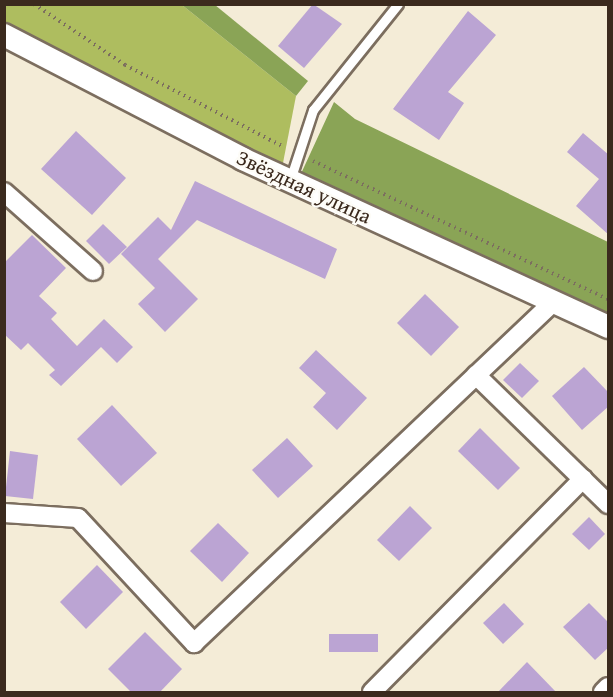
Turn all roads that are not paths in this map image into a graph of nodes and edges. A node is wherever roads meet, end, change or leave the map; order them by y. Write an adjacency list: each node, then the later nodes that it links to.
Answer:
1 (398, 4): 3 (lane)
2 (4, 36): 3 (street, Звёздная улица)
3 (290, 180): 6 (street, Звёздная улица)
4 (4, 192): 5 (street)
5 (93, 271)
6 (554, 302): 7 (street, Звёздная улица); 8 (street)
7 (609, 327)
8 (476, 375): 9 (street); 11 (street)
9 (583, 479): 10 (street); 13 (street)
10 (609, 504)
11 (4, 513)
12 (609, 687): 14 (street)
13 (372, 693)
14 (603, 693)

